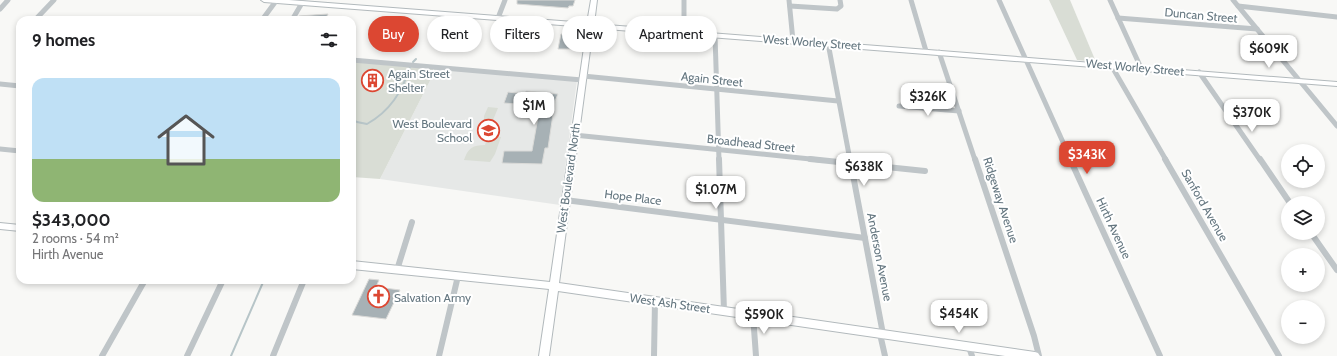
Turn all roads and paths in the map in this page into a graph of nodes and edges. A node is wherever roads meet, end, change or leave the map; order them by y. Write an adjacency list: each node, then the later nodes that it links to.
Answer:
1 (8, 0): 17 (street)
2 (54, 0): 18 (street)
3 (264, 0): 13 (street, West Worley Street)
4 (505, 0): 21 (street)
5 (594, 0): 22 (street, West Boulevard North)
6 (684, 0): 23 (street)
7 (789, 0): 15 (street)
8 (840, 0): 15 (street)
9 (911, 0): 31 (street)
10 (999, 0): 35 (street, Hirth Avenue)
11 (1110, 0): 26 (street)
12 (1233, 0): 16 (street)
13 (276, 1): 14 (street, West Worley Street); 19 (street)
14 (303, 2): 20 (street); 24 (street, West Worley Street)
15 (790, 6): 29 (street)
16 (1238, 6): 25 (street); 27 (street)
17 (0, 9)
18 (40, 16)
19 (265, 16)
20 (294, 16)
21 (499, 16)
22 (591, 16)
23 (684, 16)
24 (490, 17)
25 (1337, 17)
26 (1118, 18): 27 (street, Duncan Street); 38 (street)
27 (1257, 29): 41 (street)
28 (717, 35): 29 (street, West Worley Street)
29 (793, 41): 30 (street, West Worley Street)
30 (828, 43): 31 (street, West Worley Street); 46 (street, Anderson Avenue)
31 (926, 51): 34 (street, West Worley Street)
32 (586, 52): 40 (street, West Boulevard North)
33 (716, 52): 45 (street)
34 (939, 52): 35 (street, West Worley Street); 48 (street, Ridgeway Avenue)
35 (1024, 59): 37 (street, West Worley Street); 87 (street, Hirth Avenue)
36 (356, 60): 40 (street, Again Street)
37 (1111, 66): 38 (street, West Worley Street); 88 (street, Sanford Avenue)
38 (1141, 68): 39 (street, West Worley Street)
39 (1199, 72): 41 (street, West Worley Street); 56 (street)
40 (583, 78): 45 (street, Again Street); 50 (street, West Boulevard North)
41 (1300, 81): 43 (street, West Worley Street); 49 (street)
42 (0, 84): 44 (street)
43 (1337, 84)
44 (16, 86)
45 (717, 89): 46 (street, Again Street); 52 (street)
46 (838, 101): 54 (street, Anderson Avenue)
47 (899, 106): 48 (street)
48 (959, 111): 86 (street, Ridgeway Avenue)
49 (1336, 124)
50 (574, 135): 52 (street, Broadhead Street); 57 (street, West Boulevard North)
51 (0, 149): 53 (street)
52 (719, 150): 54 (street, Broadhead Street); 58 (street)
53 (16, 151)
54 (850, 163): 55 (street, Broadhead Street); 62 (street, Anderson Avenue)
55 (925, 171)
56 (1285, 196)
57 (565, 200): 58 (street, Hope Place); 71 (street, West Boulevard North)
58 (721, 220): 62 (street, Hope Place); 73 (street)
59 (412, 222): 65 (street)
60 (0, 226): 61 (street)
61 (16, 228)
62 (865, 238): 75 (street, Anderson Avenue)
63 (1316, 240): 66 (street)
64 (356, 265): 65 (street, West Ash Street)
65 (397, 270): 67 (street, West Ash Street)
66 (1337, 270)
67 (458, 276): 71 (street, West Ash Street); 80 (street)
68 (143, 284): 77 (street)
69 (221, 284): 78 (street)
70 (302, 284): 79 (street)
71 (553, 286): 72 (street, West Ash Street); 81 (street, West Boulevard North)
72 (655, 301): 73 (street, West Ash Street); 82 (street)
73 (724, 311): 74 (street, West Ash Street)
74 (753, 315): 75 (street, West Ash Street); 83 (street)
75 (881, 334): 76 (street, West Ash Street); 84 (street, Anderson Avenue)
76 (970, 351): 85 (street, West Ash Street)
77 (102, 356)
78 (187, 356)
79 (273, 356)
80 (438, 356)
81 (544, 356)
82 (654, 356)
83 (756, 356)
84 (885, 356)
85 (1035, 356)
86 (1039, 356)
87 (1160, 356)
88 (1279, 356)

